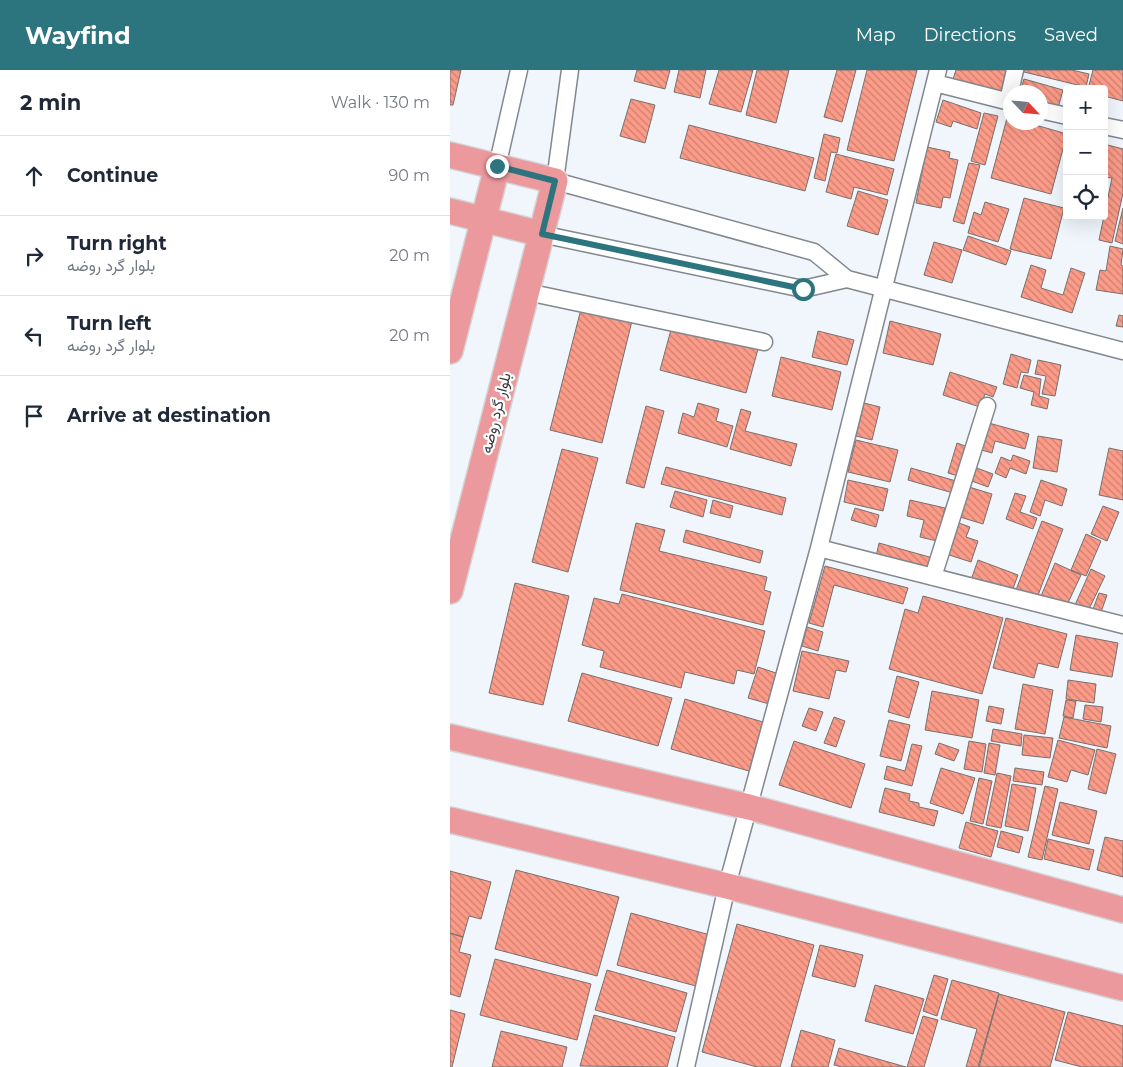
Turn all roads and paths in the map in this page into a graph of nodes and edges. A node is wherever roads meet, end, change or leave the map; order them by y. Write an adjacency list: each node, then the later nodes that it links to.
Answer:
1 (519, 70): 12 (street)
2 (570, 70): 13 (street)
3 (1016, 70): 5 (street)
4 (936, 76): 6 (street); 18 (street)
5 (1013, 85)
6 (1003, 100)
7 (1048, 112): 8 (street)
8 (1063, 115)
9 (1108, 127): 10 (street)
10 (1123, 130)
11 (450, 154): 12 (main road)
12 (497, 166): 13 (main road); 15 (main road)
13 (555, 181): 16 (main road, بلوار گرد روضه); 17 (street)
14 (450, 211): 15 (main road)
15 (484, 219): 16 (main road); 21 (main road)
16 (542, 234): 17 (street); 19 (main road, بلوار گرد روضه)
17 (847, 278): 18 (street)
18 (884, 288): 22 (street); 24 (street)
19 (527, 292): 20 (street); 26 (main road, بلوار گرد روضه)
20 (764, 342)
21 (450, 351)
22 (1123, 352)
23 (987, 406): 25 (street)
24 (819, 548): 25 (street); 29 (street)
25 (933, 577): 27 (street)
26 (450, 591)
27 (1123, 625)
28 (450, 737): 29 (main road)
29 (749, 807): 31 (street); 32 (main road)
30 (450, 820): 31 (main road)
31 (727, 886): 33 (main road); 34 (street)
32 (1123, 910)
33 (1123, 988)
34 (686, 1067)

